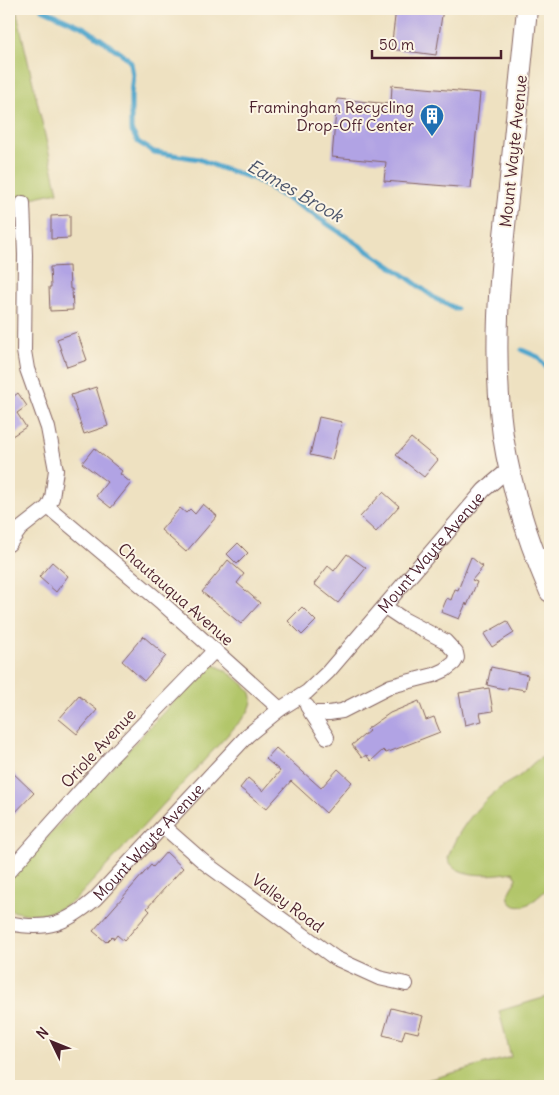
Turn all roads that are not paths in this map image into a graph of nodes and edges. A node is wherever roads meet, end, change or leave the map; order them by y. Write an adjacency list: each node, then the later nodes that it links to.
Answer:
1 (527, 9): 3 (street, Mount Wayte Avenue)
2 (22, 203): 4 (street)
3 (509, 469): 6 (street); 7 (street, Mount Wayte Avenue)
4 (48, 507): 5 (street); 8 (street, Chautauqua Avenue)
5 (9, 544)
6 (550, 592)
7 (386, 607): 9 (street, Mount Wayte Avenue); 11 (street)
8 (215, 650): 10 (street, Chautauqua Avenue); 14 (street, Oriole Avenue)
9 (301, 697): 10 (street, Mount Wayte Avenue); 11 (street)
10 (280, 709): 13 (street, Mount Wayte Avenue)
11 (311, 713): 12 (street)
12 (327, 737)
13 (164, 827): 15 (street, Mount Wayte Avenue); 16 (street, Valley Road)
14 (9, 871)
15 (9, 923)
16 (406, 984)

